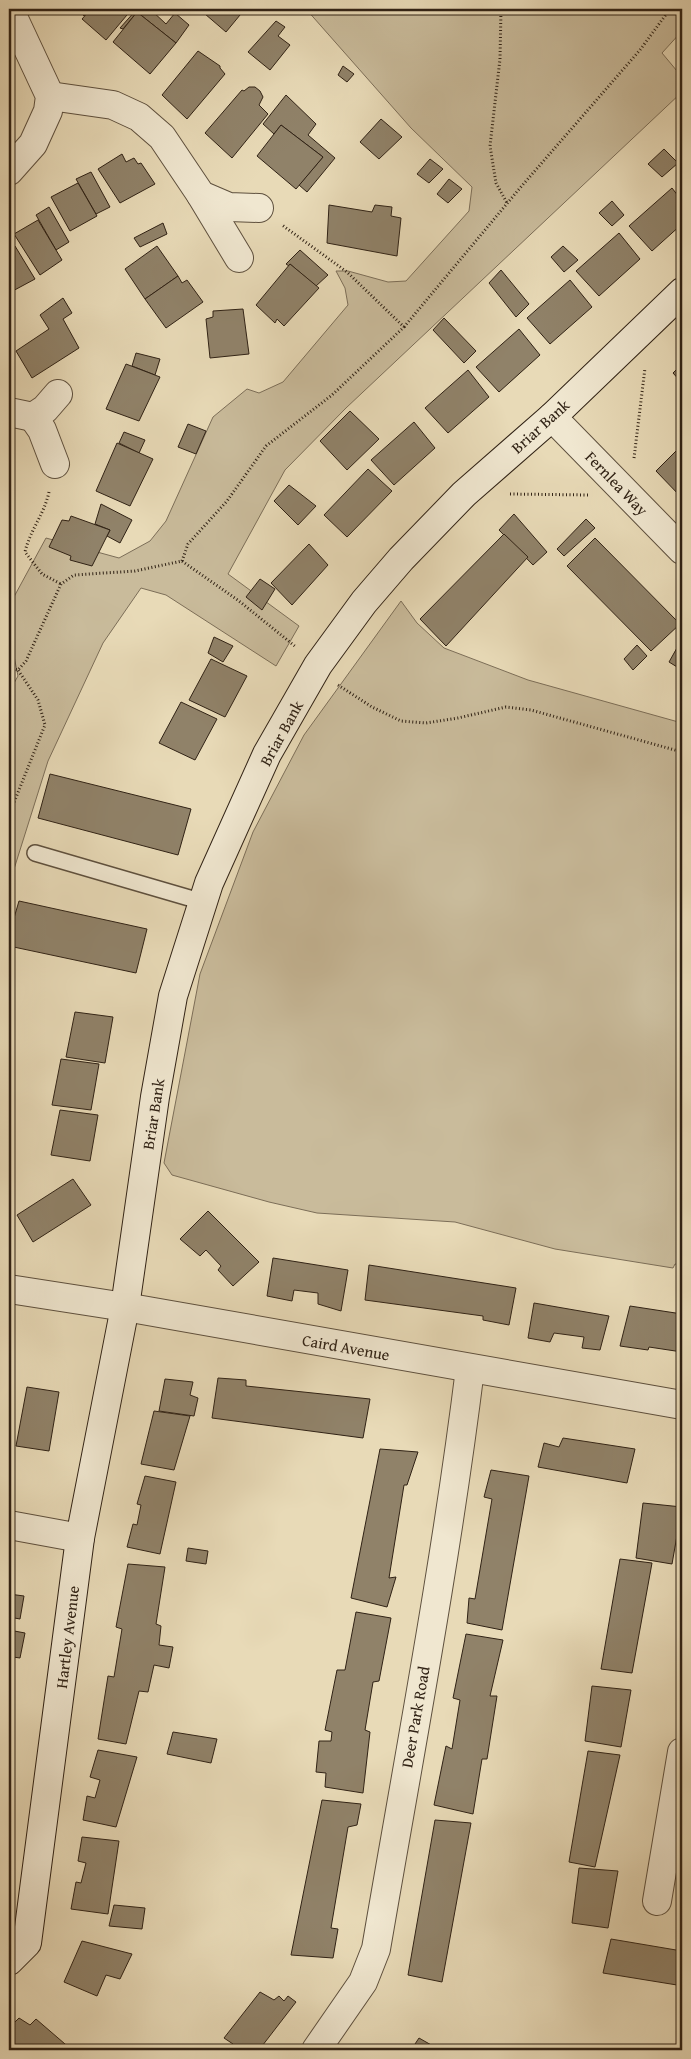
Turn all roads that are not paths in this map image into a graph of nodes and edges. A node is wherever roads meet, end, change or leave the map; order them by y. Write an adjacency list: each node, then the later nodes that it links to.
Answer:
1 (9, 14): 2 (street)
2 (50, 96): 3 (street); 4 (street)
3 (9, 171)
4 (201, 195): 5 (street); 6 (street)
5 (259, 208)
6 (238, 258)
7 (682, 292): 10 (street, Briar Bank)
8 (58, 394): 9 (street)
9 (21, 414): 11 (street)
10 (552, 417): 12 (street, Fernlea Way); 14 (street, Briar Bank)
11 (55, 464)
12 (682, 550)
13 (35, 853): 14 (lane)
14 (203, 902): 16 (street, Briar Bank)
15 (9, 1289): 16 (street, Caird Avenue)
16 (125, 1307): 17 (street, Caird Avenue); 20 (street, Hartley Avenue)
17 (470, 1369): 18 (street, Caird Avenue); 24 (street, Deer Park Road)
18 (682, 1405)
19 (9, 1525): 20 (street)
20 (80, 1538): 23 (street, Hartley Avenue)
21 (682, 1752): 22 (street)
22 (657, 1901)
23 (9, 1961)
24 (316, 2050)

